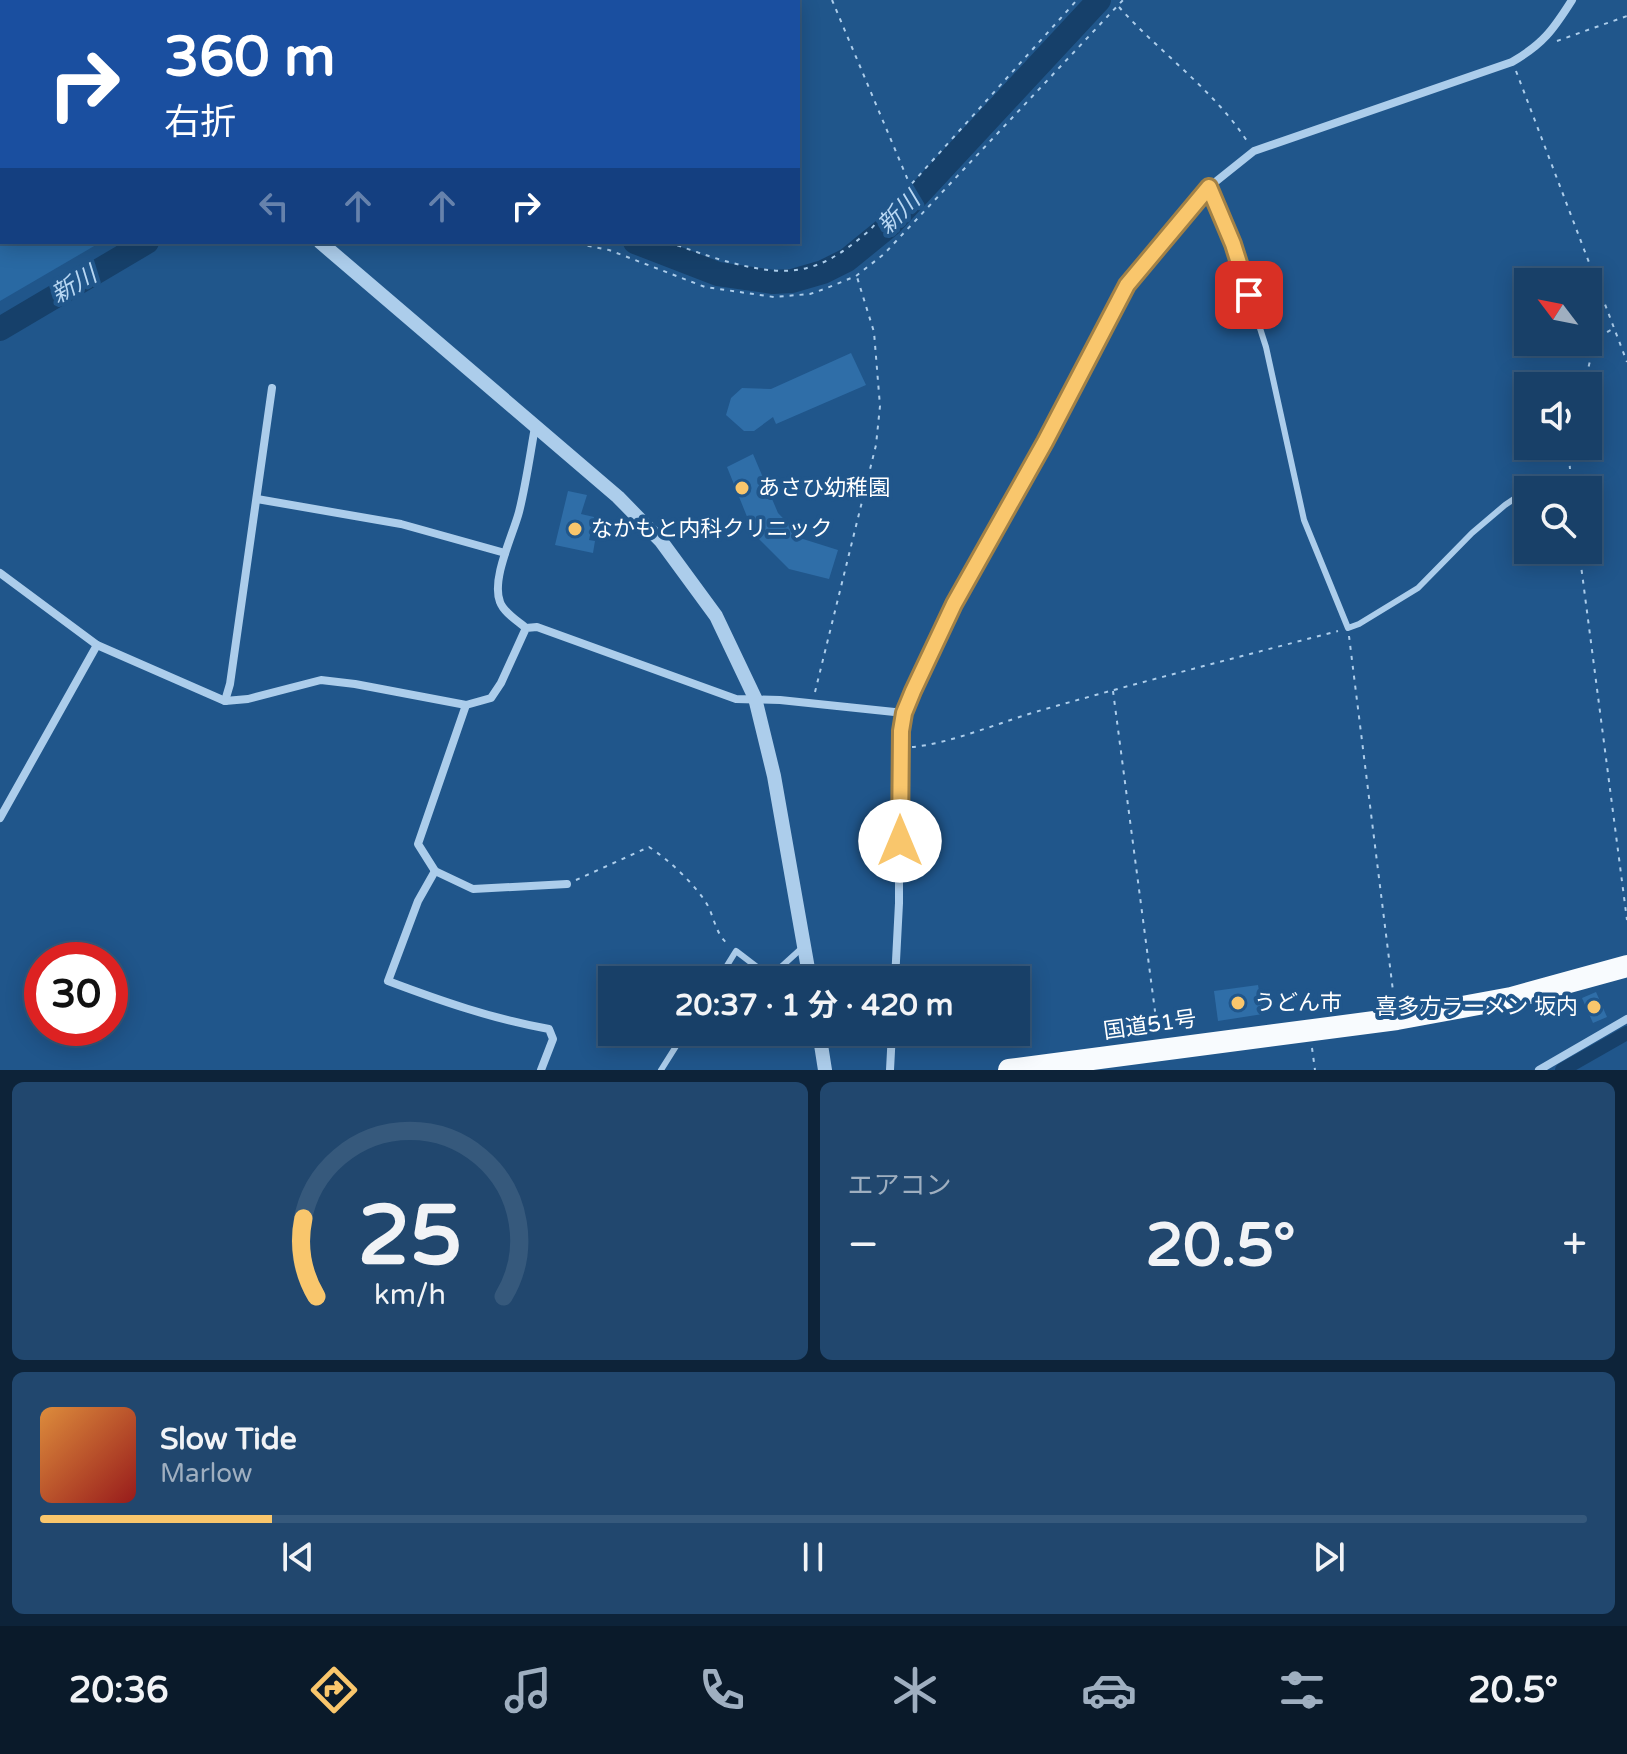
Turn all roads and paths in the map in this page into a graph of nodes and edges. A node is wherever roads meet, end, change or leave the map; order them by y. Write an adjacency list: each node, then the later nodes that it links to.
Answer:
1 (832, 0): 10 (path)
2 (1077, 0): 10 (path)
3 (1122, 0): 5 (path)
4 (1572, 0): 7 (street)
5 (1118, 7): 9 (path); 17 (path)
6 (1627, 16): 7 (path)
7 (1544, 40): 8 (street)
8 (1512, 62): 9 (street); 18 (path)
9 (1254, 151): 11 (street)
10 (910, 186): 16 (path)
11 (1209, 187): 29 (lane); 36 (street)
12 (322, 244): 22 (street)
13 (578, 244): 17 (path)
14 (674, 244): 16 (path)
15 (694, 244): 16 (path)
16 (697, 252)
17 (856, 276): 34 (path)
18 (1614, 328): 19 (path); 20 (path)
19 (1627, 362)
20 (1588, 372)
21 (272, 388): 23 (street)
22 (536, 426): 25 (street); 32 (street)
23 (257, 499): 25 (street); 33 (street)
24 (1514, 499): 29 (lane)
25 (505, 553): 28 (street)
26 (1581, 564): 41 (path)
27 (0, 573): 30 (street)
28 (526, 628): 32 (street); 35 (street)
29 (1348, 628): 31 (path); 50 (path)
30 (97, 645): 33 (street); 38 (street)
31 (1113, 690): 37 (path); 56 (path)
32 (755, 698): 34 (street); 42 (street)
33 (225, 701): 35 (street)
34 (812, 704): 36 (street)
35 (466, 705): 39 (street)
36 (904, 713): 37 (street)
37 (899, 749): 48 (street)
38 (0, 818)
39 (435, 871): 40 (street); 57 (street)
40 (567, 884): 43 (path)
41 (1627, 920)
42 (805, 946): 46 (lane); 47 (street)
43 (736, 951): 44 (lane); 45 (lane)
44 (727, 966)
45 (756, 966)
46 (783, 966)
47 (808, 966)
48 (896, 966)
49 (1627, 966): 50 (highway, 国道51号)
50 (1397, 1019): 52 (highway, 国道51号)
51 (1627, 1019): 63 (street)
52 (1310, 1031): 56 (highway, 国道51号); 62 (path)
53 (676, 1046): 58 (lane)
54 (821, 1046): 59 (street)
55 (891, 1046): 60 (street)
56 (1160, 1050): 61 (highway, 国道51号)
57 (541, 1070)
58 (661, 1070)
59 (825, 1070)
60 (890, 1070)
61 (1009, 1070)
62 (1315, 1070)
63 (1539, 1070)

